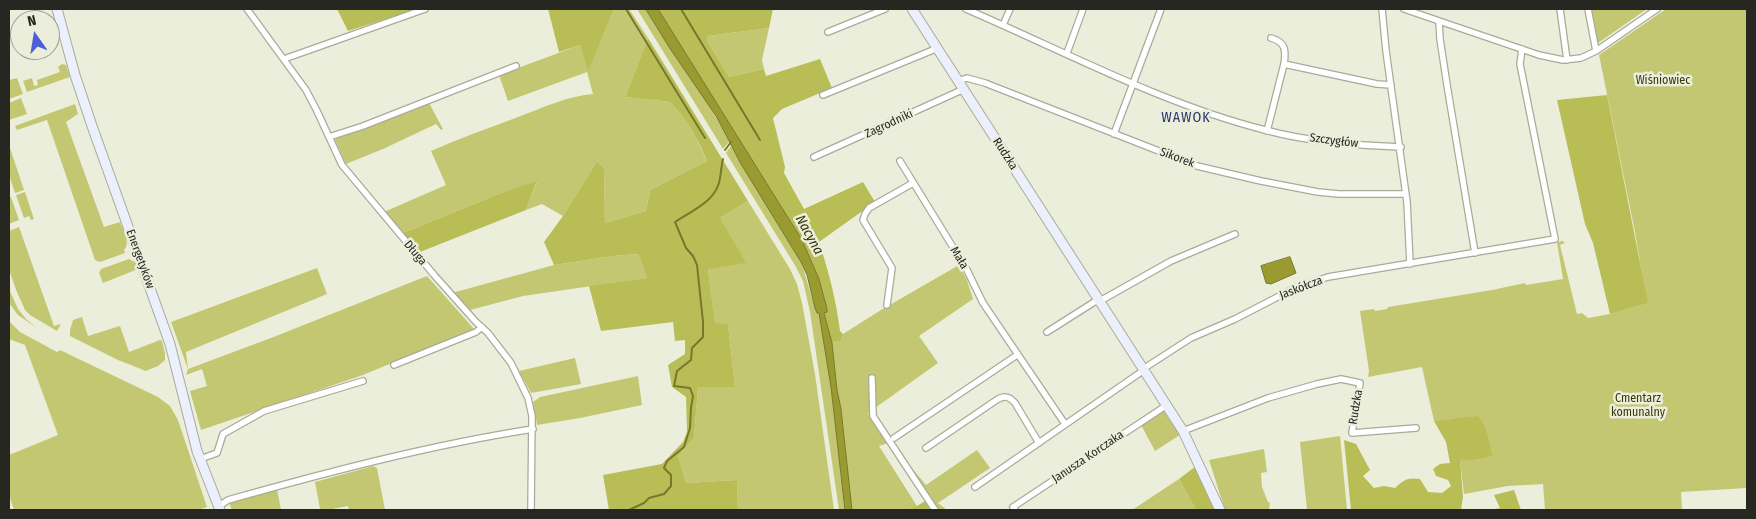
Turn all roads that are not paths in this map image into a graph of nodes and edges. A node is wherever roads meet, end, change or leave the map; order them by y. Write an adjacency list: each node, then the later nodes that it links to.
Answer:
1 (57, 9): 60 (main road, Energetyków)
2 (247, 9): 23 (street, Długa)
3 (425, 9): 23 (street)
4 (885, 9): 17 (street)
5 (912, 9): 19 (main road, Rudzka)
6 (966, 9): 16 (street, Szczygłów)
7 (1010, 9): 16 (street)
8 (1083, 9): 22 (street)
9 (1161, 9): 28 (street)
10 (1382, 9): 29 (street)
11 (1404, 9): 15 (street)
12 (1560, 9): 24 (street)
13 (1588, 9): 21 (street)
14 (1657, 9): 21 (street)
15 (1439, 21): 20 (street); 41 (street)
16 (1003, 25): 22 (street, Szczygłów)
17 (828, 32)
18 (1271, 38): 25 (street)
19 (938, 48): 27 (main road, Rudzka); 31 (street)
20 (1522, 49): 24 (street); 41 (street, Jaskółcza)
21 (1596, 51): 24 (street)
22 (1067, 53): 28 (street, Szczygłów)
23 (284, 59): 34 (street, Długa)
24 (1567, 60)
25 (1284, 64): 29 (street); 32 (street)
26 (516, 66): 34 (street)
27 (958, 80): 30 (main road, Rudzka); 33 (street, Sikorek)
28 (1132, 83): 32 (street, Szczygłów); 33 (street)
29 (1391, 85): 35 (street)
30 (964, 89): 36 (street, Zagrodniki); 43 (main road, Rudzka)
31 (823, 95)
32 (1267, 131): 35 (street, Szczygłów)
33 (1114, 134): 39 (street, Sikorek)
34 (330, 137): 45 (street, Długa)
35 (1400, 147): 39 (street)
36 (814, 157)
37 (900, 161): 38 (street, Mała)
38 (913, 183): 44 (street); 47 (street, Mała)
39 (1406, 194): 42 (street)
40 (1236, 234): 43 (street)
41 (1475, 253): 42 (street, Jaskółcza)
42 (1410, 264): 49 (street, Jaskółcza)
43 (1099, 300): 46 (street); 49 (main road, Rudzka)
44 (888, 305)
45 (482, 327): 48 (street); 55 (street, Długa)
46 (1047, 332)
47 (1017, 354): 53 (street, Mała); 57 (street)
48 (394, 365)
49 (1144, 369): 52 (main road, Rudzka); 53 (street)
50 (872, 378): 64 (street)
51 (363, 381): 60 (street)
52 (1166, 405): 56 (main road, Rudzka); 65 (street, Janusza Korczaka)
53 (1065, 424): 58 (street)
54 (1416, 428): 56 (street, Rudzka)
55 (533, 430): 62 (street); 63 (street, Długa)
56 (1183, 431): 66 (main road, Rudzka)
57 (894, 438)
58 (1039, 443): 59 (street); 61 (street)
59 (926, 448)
60 (200, 459): 62 (main road, Energetyków)
61 (975, 487)
62 (219, 508)
63 (531, 510)
64 (935, 510)
65 (1015, 510)
66 (1220, 510)

